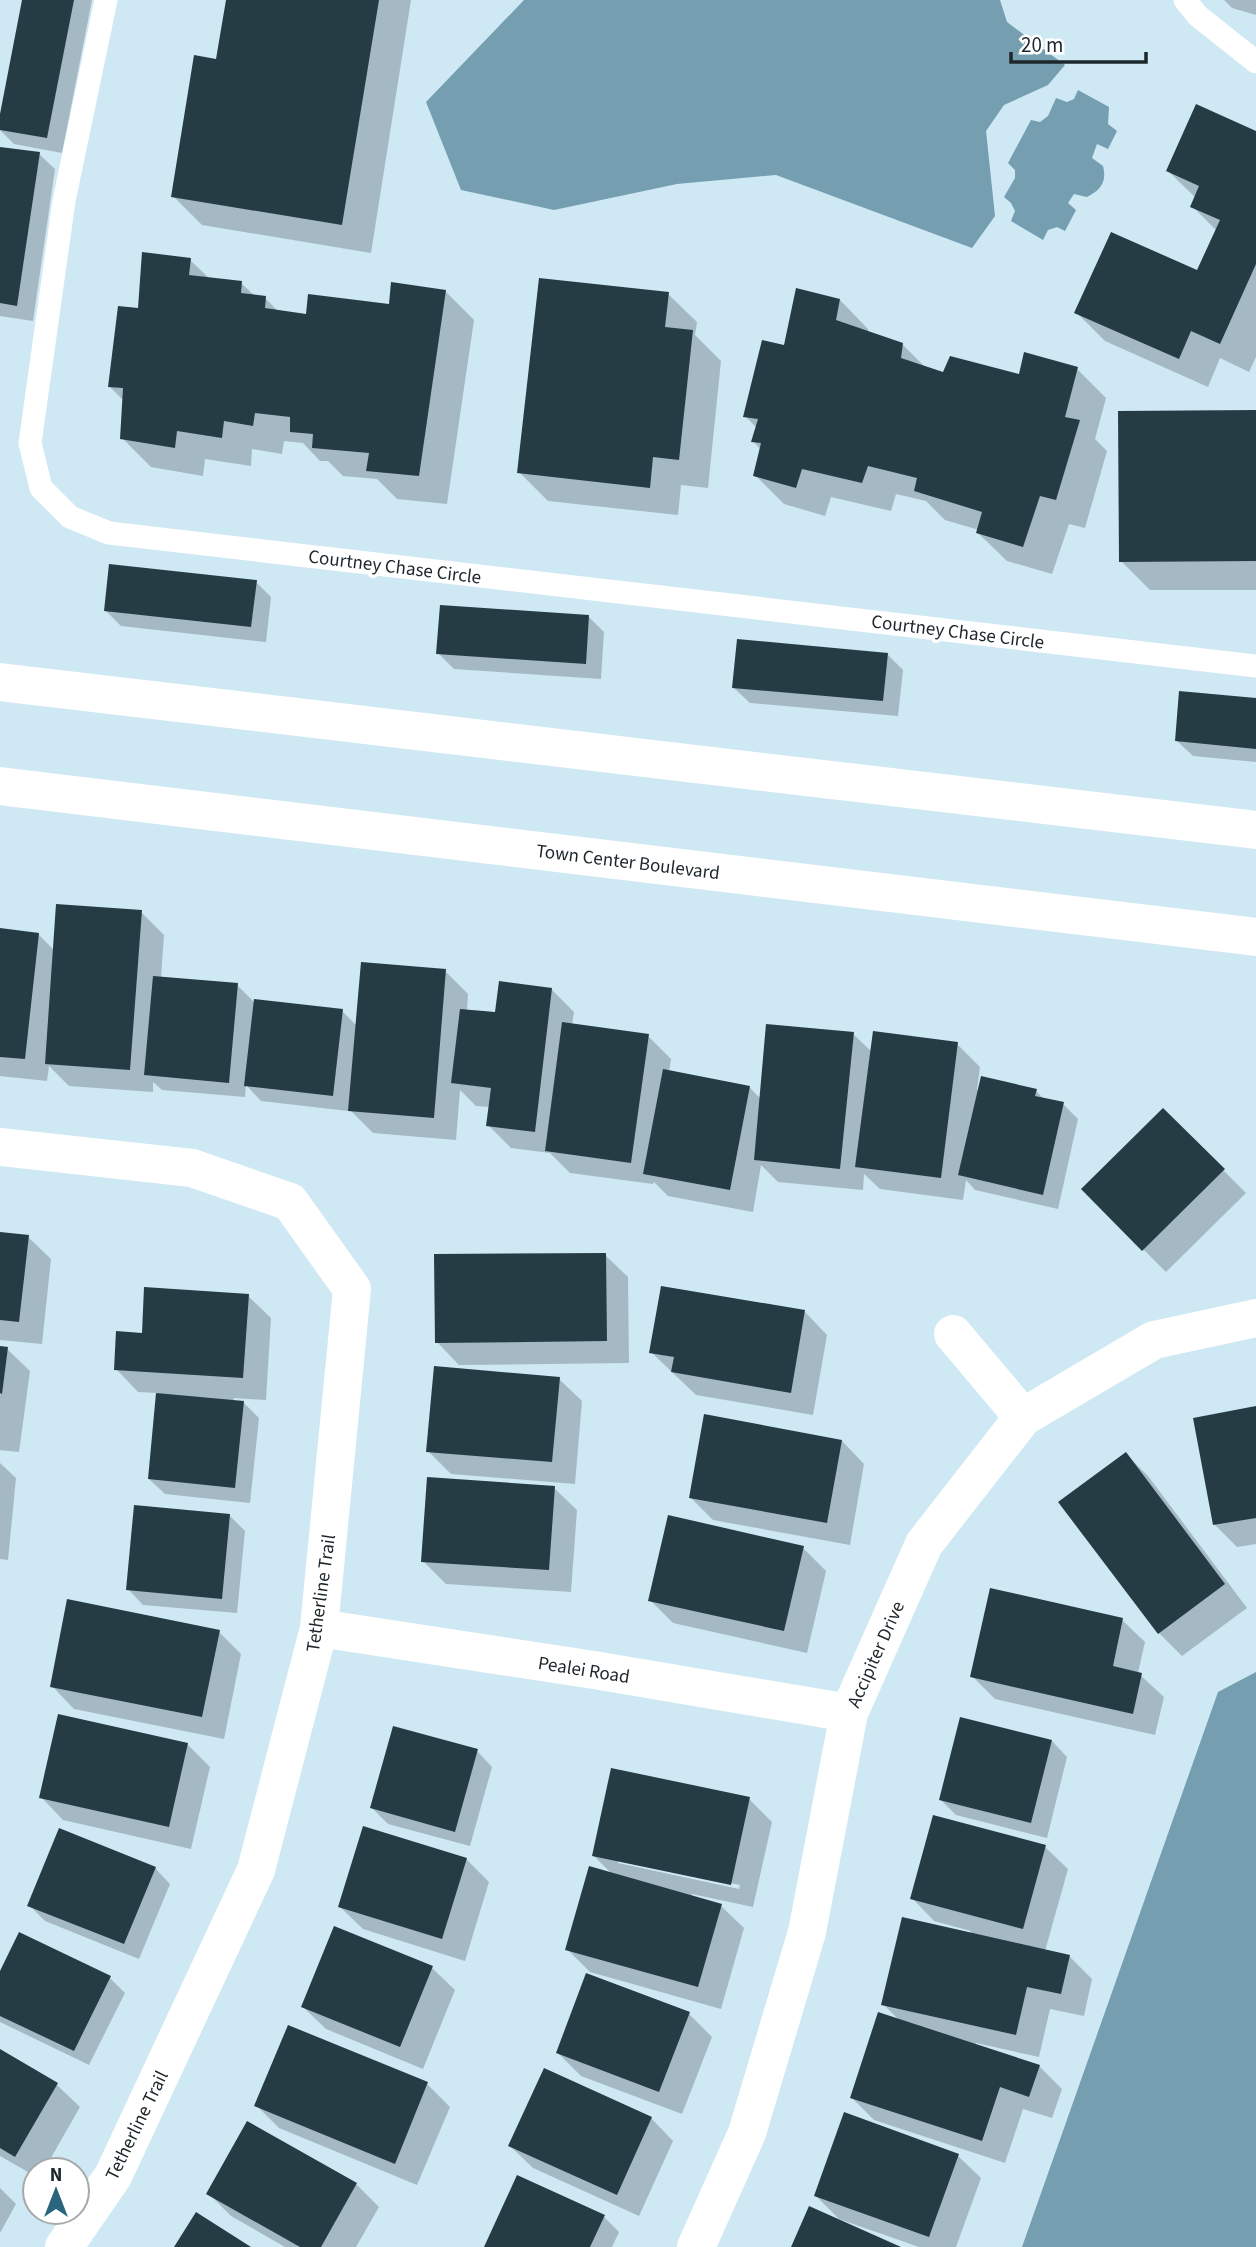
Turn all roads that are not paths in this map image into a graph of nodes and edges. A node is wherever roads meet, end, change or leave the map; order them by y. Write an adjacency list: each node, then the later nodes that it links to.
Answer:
1 (106, 0): 4 (lane, Courtney Chase Circle)
2 (1185, 0): 3 (lane)
3 (1256, 62)
4 (1256, 666)
5 (0, 681): 7 (street)
6 (0, 786): 8 (street, Town Center Boulevard)
7 (1256, 830)
8 (1256, 937)
9 (0, 1147): 13 (street, Tetherline Trail)
10 (1256, 1318): 12 (street, Accipiter Drive)
11 (953, 1334): 12 (street)
12 (1023, 1417): 14 (street, Accipiter Drive)
13 (319, 1629): 14 (street, Pealei Road); 15 (street, Tetherline Trail)
14 (849, 1713): 16 (street, Accipiter Drive)
15 (64, 2247)
16 (696, 2247)

